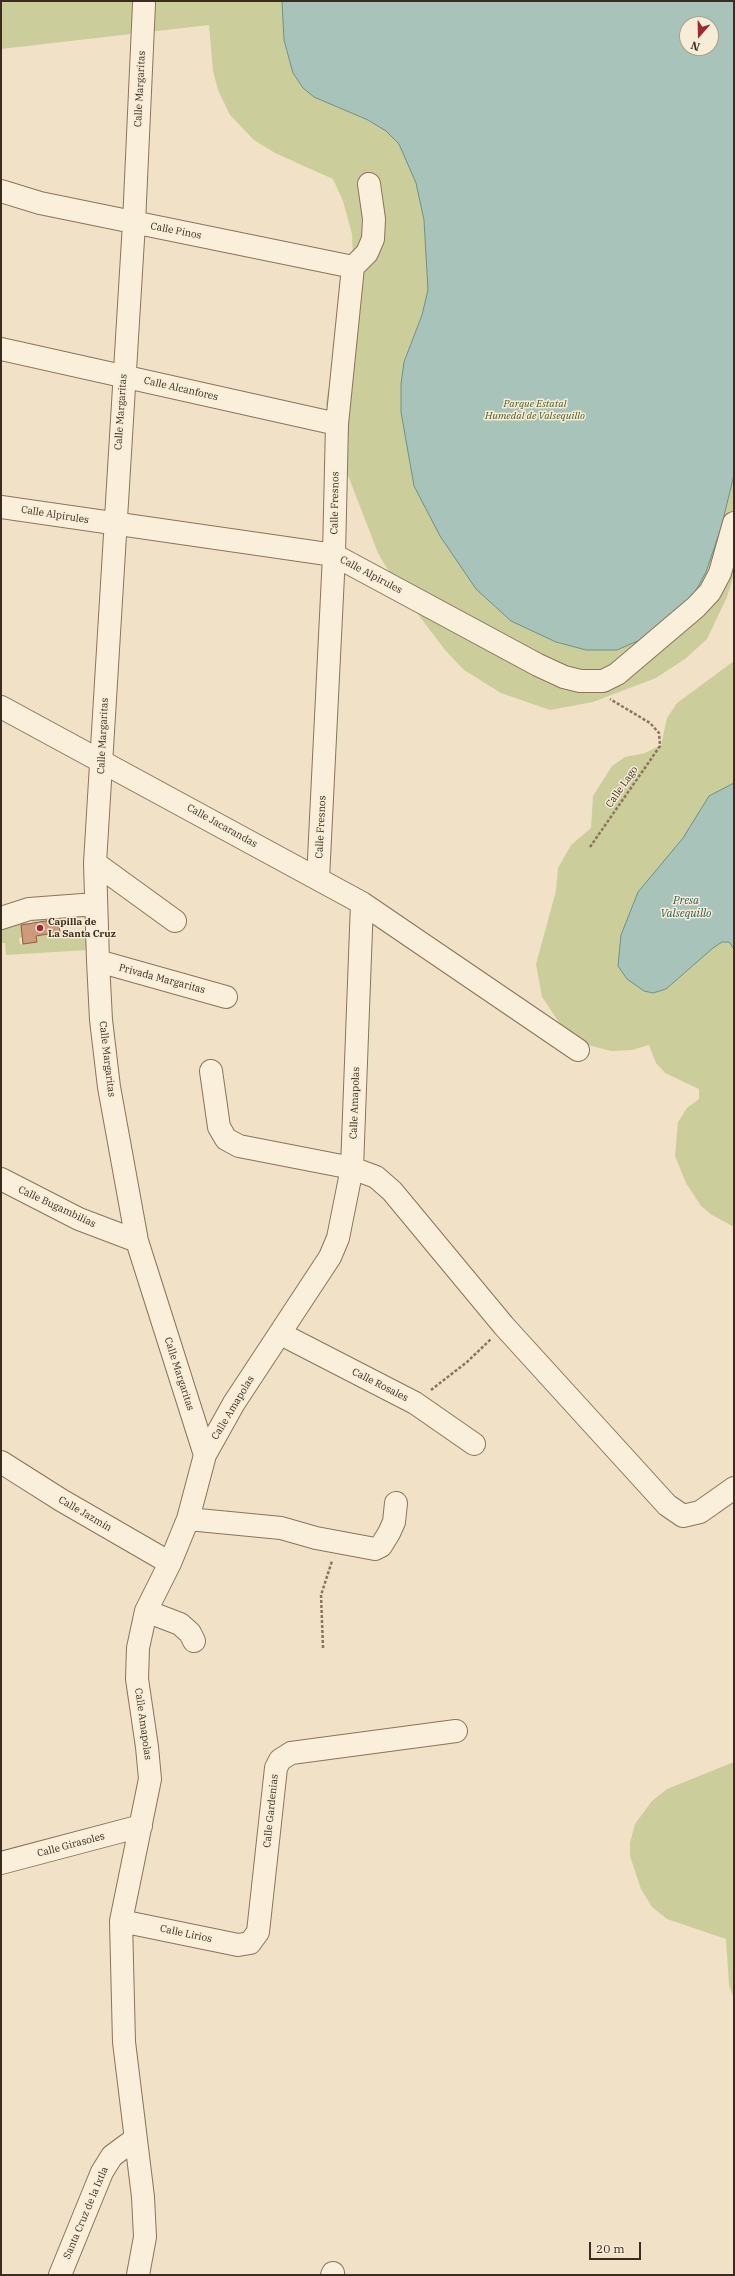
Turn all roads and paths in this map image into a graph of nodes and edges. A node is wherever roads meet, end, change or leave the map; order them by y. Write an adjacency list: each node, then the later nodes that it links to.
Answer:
1 (144, 4): 4 (street, Calle Margaritas)
2 (369, 184): 5 (street)
3 (1, 191): 4 (street, Calle Pinos)
4 (134, 223): 5 (street, Calle Pinos); 7 (street, Calle Margaritas)
5 (353, 266): 8 (street, Calle Fresnos)
6 (1, 348): 7 (street, Calle Alcanfores)
7 (123, 376): 8 (street, Calle Alcanfores); 11 (street, Calle Margaritas)
8 (337, 424): 12 (street, Calle Fresnos)
9 (1, 506): 11 (street, Calle Alpirules)
10 (734, 523): 12 (street, Calle Alpirules)
11 (114, 524): 12 (street, Calle Alpirules); 15 (street, Calle Margaritas)
12 (334, 555): 18 (street, Calle Fresnos)
13 (605, 696): 16 (path, Calle Lago)
14 (1, 707): 15 (street, Calle Jacarandas)
15 (102, 760): 17 (street, Calle Margaritas); 18 (street, Calle Jacarandas)
16 (590, 847)
17 (95, 863): 20 (street, Calle Margaritas); 22 (street)
18 (318, 879): 19 (street, Calle Jacarandas)
19 (362, 903): 25 (street, Calle Jacarandas); 27 (street, Calle Amapolas)
20 (96, 904): 21 (street); 23 (street, Calle Margaritas)
21 (1, 918)
22 (175, 921)
23 (98, 961): 24 (street, Privada Margaritas); 29 (street, Calle Margaritas)
24 (226, 997)
25 (578, 1050)
26 (211, 1071): 27 (street)
27 (352, 1168): 30 (street); 31 (street, Calle Amapolas)
28 (1, 1179): 29 (street, Calle Bugambilias)
29 (137, 1241): 34 (street, Calle Margaritas)
30 (504, 1326): 32 (path); 36 (street)
31 (281, 1334): 32 (street, Calle Rosales); 34 (street, Calle Amapolas)
32 (415, 1403): 33 (street, Calle Rosales)
33 (474, 1444)
34 (205, 1456): 38 (street, Calle Amapolas)
35 (1, 1462): 40 (street, Calle Jazmín)
36 (734, 1488)
37 (396, 1503): 39 (street)
38 (188, 1519): 39 (street); 40 (street, Calle Amapolas)
39 (337, 1543): 43 (path)
40 (170, 1563): 41 (street, Calle Amapolas)
41 (146, 1611): 42 (street); 45 (street, Calle Amapolas)
42 (194, 1641)
43 (323, 1648)
44 (456, 1731): 48 (street, Calle Gardenias)
45 (141, 1826): 46 (street, Calle Girasoles); 47 (street, Calle Amapolas)
46 (1, 1863)
47 (122, 1921): 48 (street, Calle Lirios); 49 (street, Calle Amapolas)
48 (250, 1943)
49 (136, 2139): 50 (street, Santa Cruz de la Ixtla); 51 (street, Calle Amapolas)
50 (60, 2275)
51 (138, 2275)

